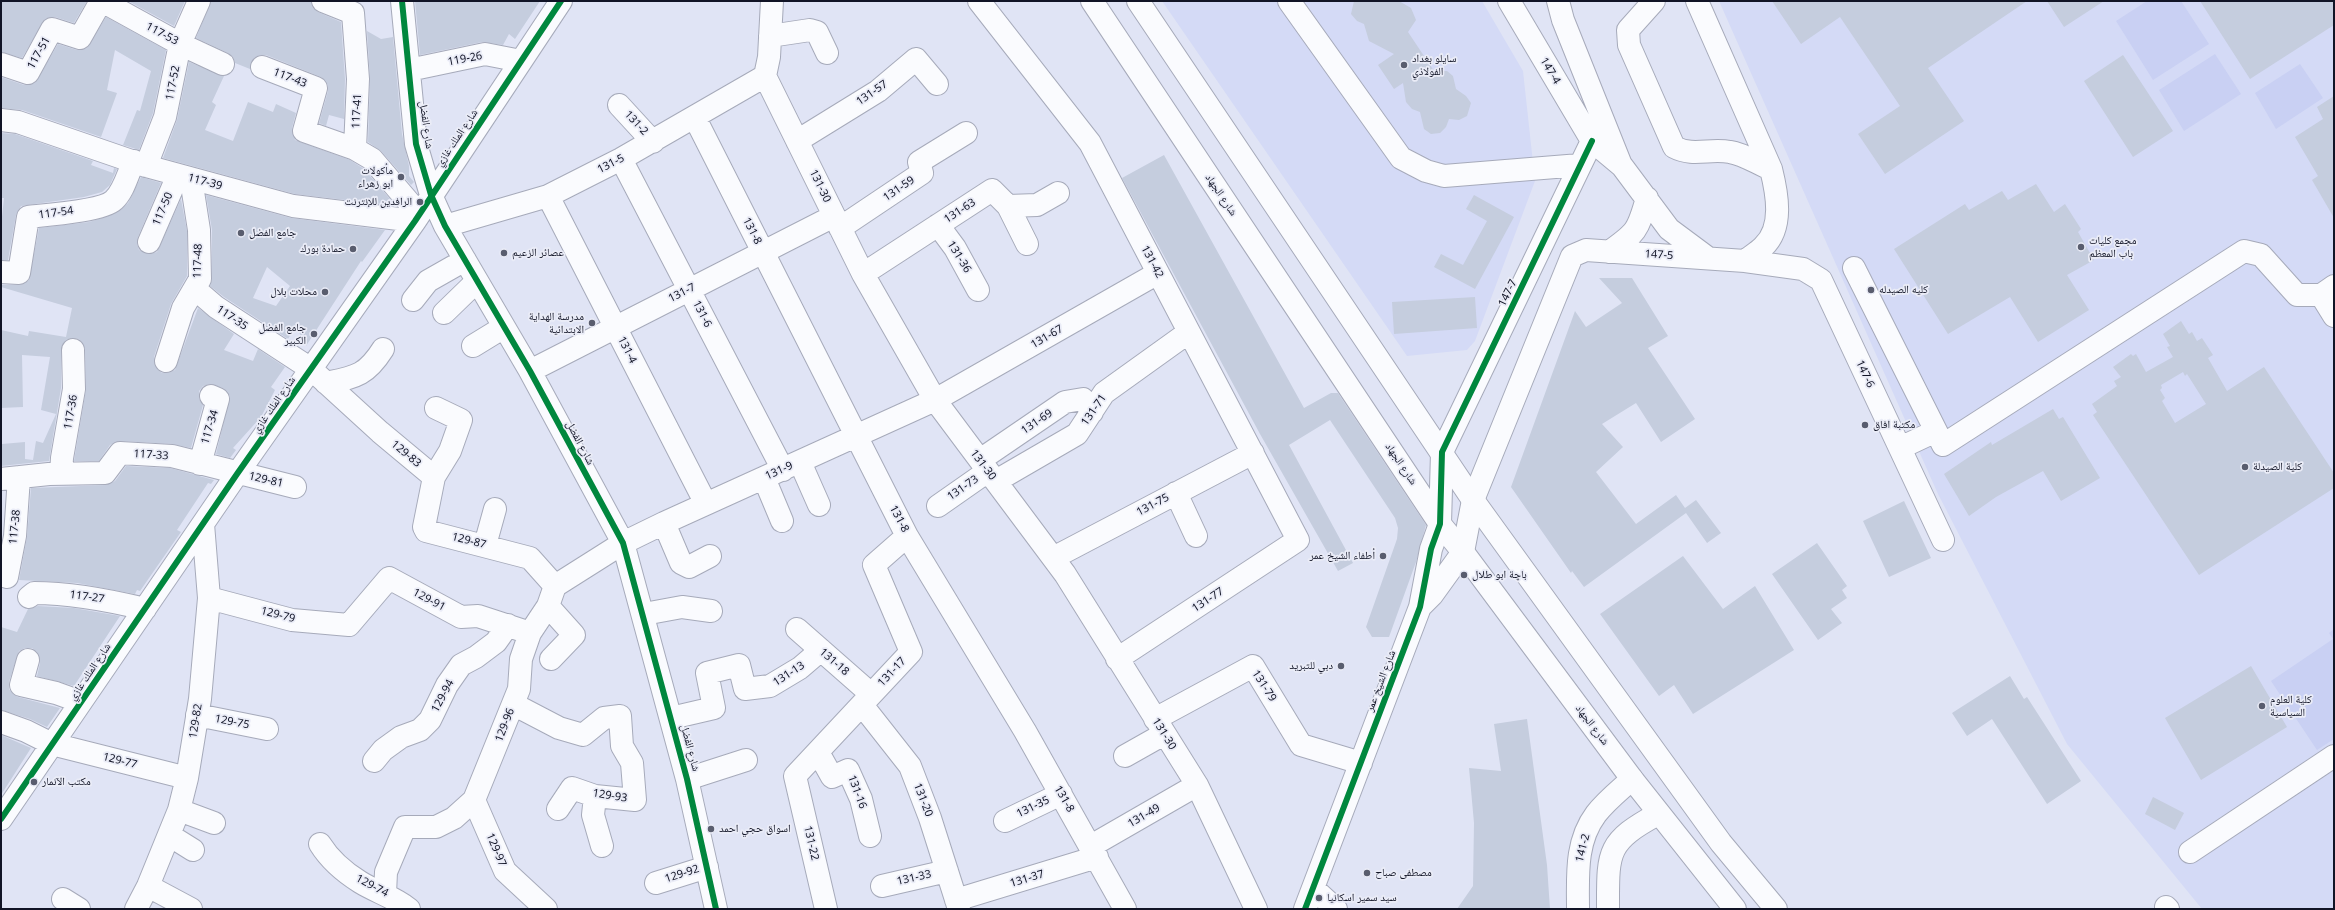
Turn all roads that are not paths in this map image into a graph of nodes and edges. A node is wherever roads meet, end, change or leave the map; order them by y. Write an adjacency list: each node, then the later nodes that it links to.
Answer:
1 (101, 1): 16 (street, 117-53); 19 (street, 117-51)
2 (199, 1): 16 (street, 117-52)
3 (323, 1): 32 (street, 117-41)
4 (402, 1): 22 (street, شارع الفضل)
5 (561, 1): 18 (street, شارع الملك غازي)
6 (772, 1): 15 (street)
7 (979, 1): 57 (street, 131-42)
8 (1092, 1): 102 (street, شارع الجهاد)
9 (1138, 1): 83 (street)
10 (1289, 1): 35 (street)
11 (1509, 1): 30 (street, 147-4)
12 (1558, 1): 36 (street)
13 (1654, 1): 37 (street)
14 (1697, 1): 37 (street)
15 (770, 36): 17 (street); 23 (street)
16 (180, 44): 20 (street, 117-53); 34 (street, 117-52)
17 (827, 54)
18 (521, 61): 22 (street, 119-26); 40 (street, شارع الملك غازي)
19 (1, 64)
20 (223, 64)
21 (262, 67): 32 (street, 117-43)
22 (409, 70): 40 (street, شارع الفضل)
23 (765, 76): 26 (street, 131-5); 29 (street, 131-30)
24 (937, 84): 29 (street, 131-57)
25 (619, 105): 31 (street, 131-2)
26 (695, 118): 31 (street, 131-5); 50 (street, 131-8)
27 (1, 120): 34 (street, 117-39)
28 (966, 133): 45 (street, 131-59)
29 (797, 141): 45 (street, 131-30)
30 (1592, 141): 35 (street, 147-7); 36 (street)
31 (653, 142): 33 (street, 131-5)
32 (355, 149): 44 (street)
33 (621, 159): 41 (street, 131-5); 61 (street, 131-6)
34 (140, 164): 38 (street, 117-39); 56 (street, 117-54)
35 (1580, 165): 83 (street, 147-7)
36 (1622, 166): 42 (street)
37 (1771, 169): 54 (street)
38 (184, 177): 44 (street, 117-39); 48 (street, 117-50); 60 (street, 117-48)
39 (1058, 193): 43 (street)
40 (431, 195): 44 (street, شارع الملك غازي); 47 (street, شارع الفضل)
41 (548, 196): 47 (street, 131-5); 68 (street, 131-4)
42 (1647, 198): 51 (street); 52 (street, 147-5)
43 (1008, 206): 46 (street, 131-63); 49 (street)
44 (417, 218): 75 (street, شارع الملك غازي)
45 (837, 222): 50 (street, 131-7); 58 (street, 131-30)
46 (938, 225): 58 (street, 131-63); 62 (street, 131-36)
47 (445, 226): 53 (street, شارع الفضل)
48 (149, 242)
49 (1027, 244)
50 (763, 252): 61 (street, 131-7); 81 (street, 131-8)
51 (1608, 252): 52 (street, 147-5); 94 (street)
52 (1708, 258): 54 (street, 147-5)
53 (465, 260): 59 (street, شارع الفضل); 64 (street)
54 (1745, 261): 82 (street, 147-6)
55 (1854, 268): 80 (street)
56 (1, 272)
57 (1158, 273): 69 (street, 131-42); 77 (street, 131-67)
58 (863, 274): 77 (street, 131-30)
59 (477, 281): 65 (street); 67 (street, شارع الفضل)
60 (195, 289): 73 (street, 117-48); 75 (street, 117-35)
61 (689, 290): 68 (street, 131-7); 86 (street, 131-6)
62 (978, 290)
63 (2327, 291): 66 (street); 80 (street)
64 (413, 300)
65 (444, 313)
66 (2334, 316)
67 (504, 327): 70 (street); 74 (street, شارع الفضل)
68 (616, 327): 74 (street, 131-7); 95 (street, 131-4)
69 (1189, 332): 79 (street, 131-71); 84 (street, 131-42)
70 (473, 346)
71 (383, 349): 75 (street)
72 (73, 350): 88 (street, 117-36)
73 (166, 361)
74 (530, 371): 107 (street, شارع الفضل)
75 (318, 376): 89 (street, شارع الملك غازي); 90 (street, 129-83)
76 (211, 396): 85 (street, 117-34)
77 (935, 400): 81 (street, 131-9); 87 (street, 131-30)
78 (436, 408): 90 (street)
79 (1092, 412): 87 (street, 131-71); 87 (street, 131-69)
80 (1936, 430): 82 (street)
81 (856, 436): 86 (street, 131-9); 103 (street, 131-8)
82 (1900, 448): 106 (street, 147-6)
83 (1442, 452): 94 (street); 102 (street, شارع الشيخ عمر)
84 (1253, 454): 93 (street, 131-75); 105 (street, 131-42)
85 (200, 464): 88 (street, 117-33); 89 (street, 117-33)
86 (782, 470): 95 (street, 131-9); 96 (street); 99 (street)
87 (988, 471): 97 (street, 131-73); 111 (street, 131-30)
88 (61, 474): 91 (street, 117-33)
89 (237, 474): 92 (street, 129-81); 101 (street, شارع الملك غازي)
90 (434, 477): 108 (street, 129-87)
91 (10, 478): 112 (street, 117-38)
92 (295, 487)
93 (1176, 493): 104 (street); 111 (street, 131-75)
94 (1473, 500): 109 (street, شارع الشيخ عمر); 186 (street)
95 (706, 504): 100 (street, 131-9)
96 (819, 505)
97 (938, 506)
98 (495, 509): 108 (street)
99 (782, 521)
100 (664, 523): 107 (street, 131-9); 110 (street)
101 (203, 524): 115 (street, 129-82); 118 (street, شارع الملك غازي)
102 (1440, 524): 109 (street, شارع الجهاد); 117 (street, شارع الشيخ عمر)
103 (907, 536): 129 (street, 131-17); 149 (street, 131-8)
104 (1196, 536)
105 (1298, 540): 127 (street, 131-77)
106 (1943, 540)
107 (623, 543): 113 (street); 120 (street, شارع الفضل)
108 (485, 545): 113 (street, 129-87)
109 (1463, 552): 117 (street, شارع الشيخ عمر); 147 (street, شارع الجهاد)
110 (710, 556)
111 (1053, 558): 127 (street, 131-30)
112 (7, 577)
113 (555, 586): 116 (street, 129-96)
114 (29, 597): 118 (street, 117-27)
115 (208, 598): 121 (street, 129-79); 132 (street, 129-82)
116 (548, 606): 124 (street, 129-96); 126 (street)
117 (1420, 607): 143 (street, شارع الشيخ عمر)
118 (144, 609): 130 (street, شارع الملك غازي)
119 (711, 611): 120 (street)
120 (644, 614): 133 (street, شارع الفضل)
121 (349, 625): 122 (street, 129-91)
122 (508, 625): 124 (street, 129-91); 142 (street, 129-94)
123 (797, 629): 125 (street, 131-18)
124 (530, 633): 131 (street, 129-96)
125 (822, 650): 129 (street, 131-18); 133 (street, 131-13)
126 (552, 659)
127 (1117, 659): 135 (street, 131-30)
128 (28, 660): 130 (street)
129 (867, 699): 138 (street, 131-17); 166 (street, 131-20)
130 (81, 702): 137 (street, شارع الملك غازي)
131 (513, 704): 150 (street, 129-93); 151 (street, 129-96)
132 (197, 715): 136 (street, 129-75); 145 (street, 129-82)
133 (671, 718): 146 (street, شارع الفضل)
134 (1, 722): 137 (street, 129-77)
135 (1159, 727): 139 (street); 143 (street, 131-79); 148 (street, 131-30)
136 (267, 729)
137 (52, 744): 145 (street, 129-77); 155 (street, شارع الملك غازي)
138 (818, 752): 144 (street, 131-17); 159 (street, 131-16)
139 (1125, 756)
140 (2334, 756): 164 (street)
141 (746, 760): 146 (street)
142 (374, 761)
143 (1361, 763): 170 (street, شارع الشيخ عمر)
144 (795, 776): 178 (street, 131-22)
145 (187, 778): 153 (street, 129-82)
146 (687, 779): 165 (street, شارع الفضل)
147 (1632, 779): 154 (street, شارع الجهاد); 183 (street, 141-2)
148 (1197, 785): 163 (street, 131-49); 180 (street, 131-30)
149 (1061, 794): 156 (street, 131-35); 163 (street, 131-8)
150 (595, 796): 152 (street, 129-93); 161 (street)
151 (474, 800): 171 (street, 129-96); 176 (street, 129-97)
152 (558, 809)
153 (179, 810): 157 (street); 158 (street, 129-82)
154 (1658, 814): 184 (street); 185 (street, شارع الجهاد)
155 (1, 819)
156 (1005, 821)
157 (214, 823)
158 (169, 835): 162 (street); 168 (street, 129-82)
159 (870, 836)
160 (320, 844): 171 (street, 129-74)
161 (602, 846)
162 (193, 850)
163 (1094, 851): 172 (street, 131-37); 179 (street, 131-8)
164 (2190, 852)
165 (707, 866): 167 (street, 129-92); 177 (street, شارع الفضل)
166 (947, 871): 169 (street, 131-33); 172 (street, 131-20)
167 (656, 883)
168 (148, 886): 173 (street, 129-82); 174 (street)
169 (882, 886)
170 (1313, 888): 181 (street, شارع الشيخ عمر); 182 (street)
171 (385, 894): 175 (street, 129-74)
172 (957, 905)
173 (136, 909)
174 (191, 909)
175 (409, 909)
176 (546, 909)
177 (716, 909)
178 (826, 909)
179 (1125, 909)
180 (1256, 909)
181 (1305, 909)
182 (1336, 909)
183 (1578, 909)
184 (1608, 909)
185 (1735, 909)
186 (1776, 909)

